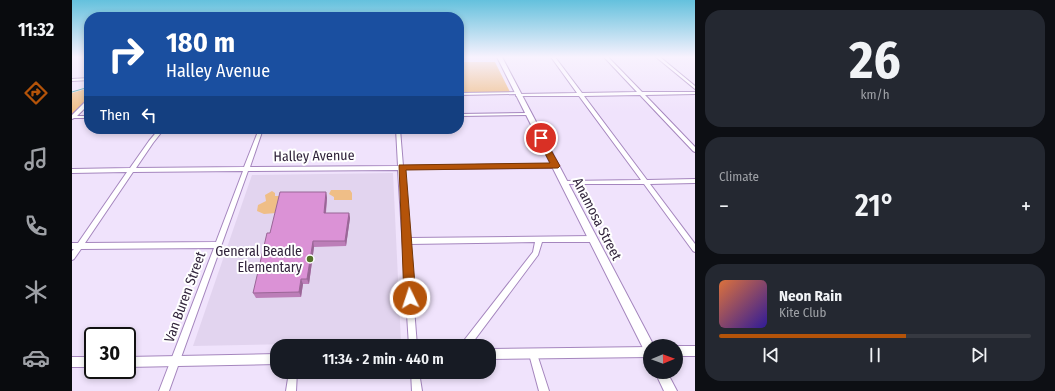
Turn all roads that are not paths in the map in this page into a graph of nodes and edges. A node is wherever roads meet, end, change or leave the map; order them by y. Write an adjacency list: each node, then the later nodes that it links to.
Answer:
1 (508, 75): 11 (main road, Anamosa Street)
2 (567, 75): 12 (street)
3 (624, 75): 8 (street)
4 (680, 75): 7 (street)
5 (84, 79): 6 (street)
6 (72, 80)
7 (695, 88)
8 (641, 93): 9 (street); 12 (street); 21 (street)
9 (695, 93)
10 (464, 94): 11 (street)
11 (518, 94): 12 (street); 14 (main road, Anamosa Street)
12 (581, 94): 28 (street)
13 (84, 106): 16 (street)
14 (528, 114): 15 (street); 22 (main road, Anamosa Street)
15 (464, 115)
16 (72, 117): 17 (street)
17 (84, 117)
18 (158, 134): 26 (street)
19 (259, 134): 24 (street, Van Buren Street)
20 (399, 134): 23 (street)
21 (695, 150)
22 (555, 166): 23 (street, Halley Avenue); 29 (main road, Anamosa Street)
23 (402, 168): 24 (street, Halley Avenue); 32 (street)
24 (246, 169): 26 (street, Halley Avenue); 33 (street, Van Buren Street)
25 (72, 171): 26 (street, Halley Avenue)
26 (131, 171): 35 (street)
27 (695, 181): 28 (street)
28 (646, 182): 29 (street); 36 (street)
29 (564, 183): 31 (main road, Anamosa Street)
30 (539, 239): 31 (street); 32 (street); 39 (street)
31 (593, 239): 40 (main road, Anamosa Street)
32 (407, 241): 38 (street)
33 (218, 245): 35 (street); 47 (street, Van Buren Street)
34 (72, 246): 35 (street)
35 (80, 246): 37 (street)
36 (695, 249)
37 (72, 257)
38 (413, 339)
39 (470, 339)
40 (644, 339)
41 (643, 351): 45 (street)
42 (683, 351): 43 (street)
43 (695, 351)
44 (496, 354): 45 (street)
45 (533, 354): 57 (street)
46 (270, 359): 47 (street)
47 (175, 361): 50 (street); 54 (street, Van Buren Street)
48 (72, 362): 49 (street)
49 (84, 362)
50 (136, 362)
51 (292, 379): 55 (street)
52 (415, 379): 56 (street)
53 (665, 379): 58 (main road)
54 (164, 391)
55 (291, 391)
56 (416, 391)
57 (544, 391)
58 (671, 391)

